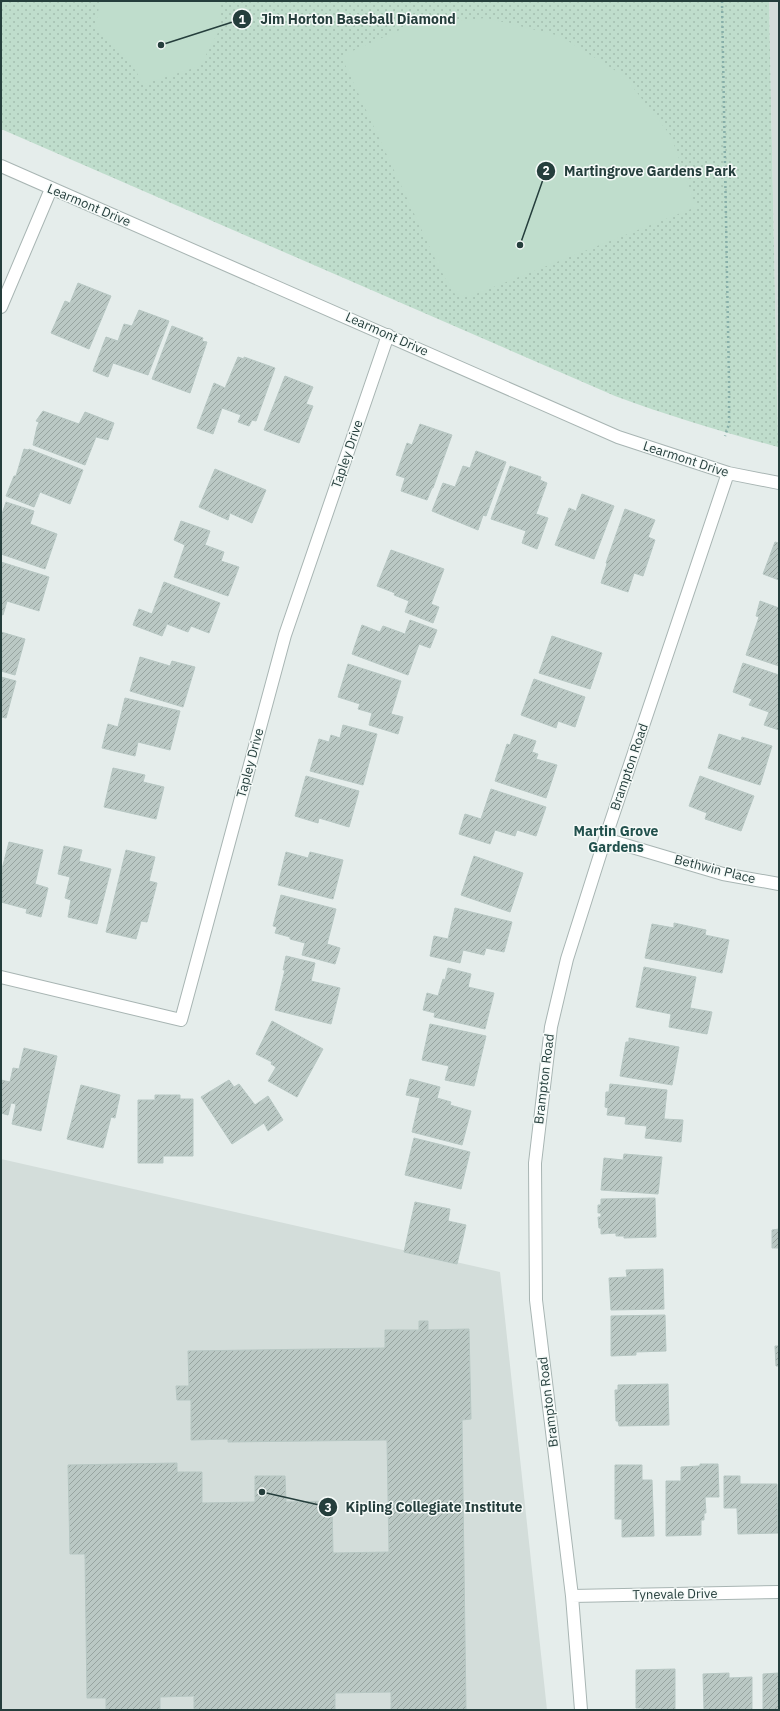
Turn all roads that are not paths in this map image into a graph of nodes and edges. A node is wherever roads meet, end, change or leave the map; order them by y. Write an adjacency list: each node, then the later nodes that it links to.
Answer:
1 (1, 166): 2 (street, Learmont Drive)
2 (51, 189): 3 (street); 4 (street, Learmont Drive)
3 (1, 307)
4 (388, 335): 5 (street, Learmont Drive); 9 (street, Tapley Drive)
5 (728, 473): 6 (street, Learmont Drive); 7 (street, Brampton Road)
6 (779, 483)
7 (605, 839): 8 (street, Bethwin Place); 11 (street, Brampton Road)
8 (779, 884)
9 (1, 977)
10 (779, 1592): 11 (street, Tynevale Drive)
11 (572, 1596): 12 (street, Brampton Road)
12 (581, 1710)

